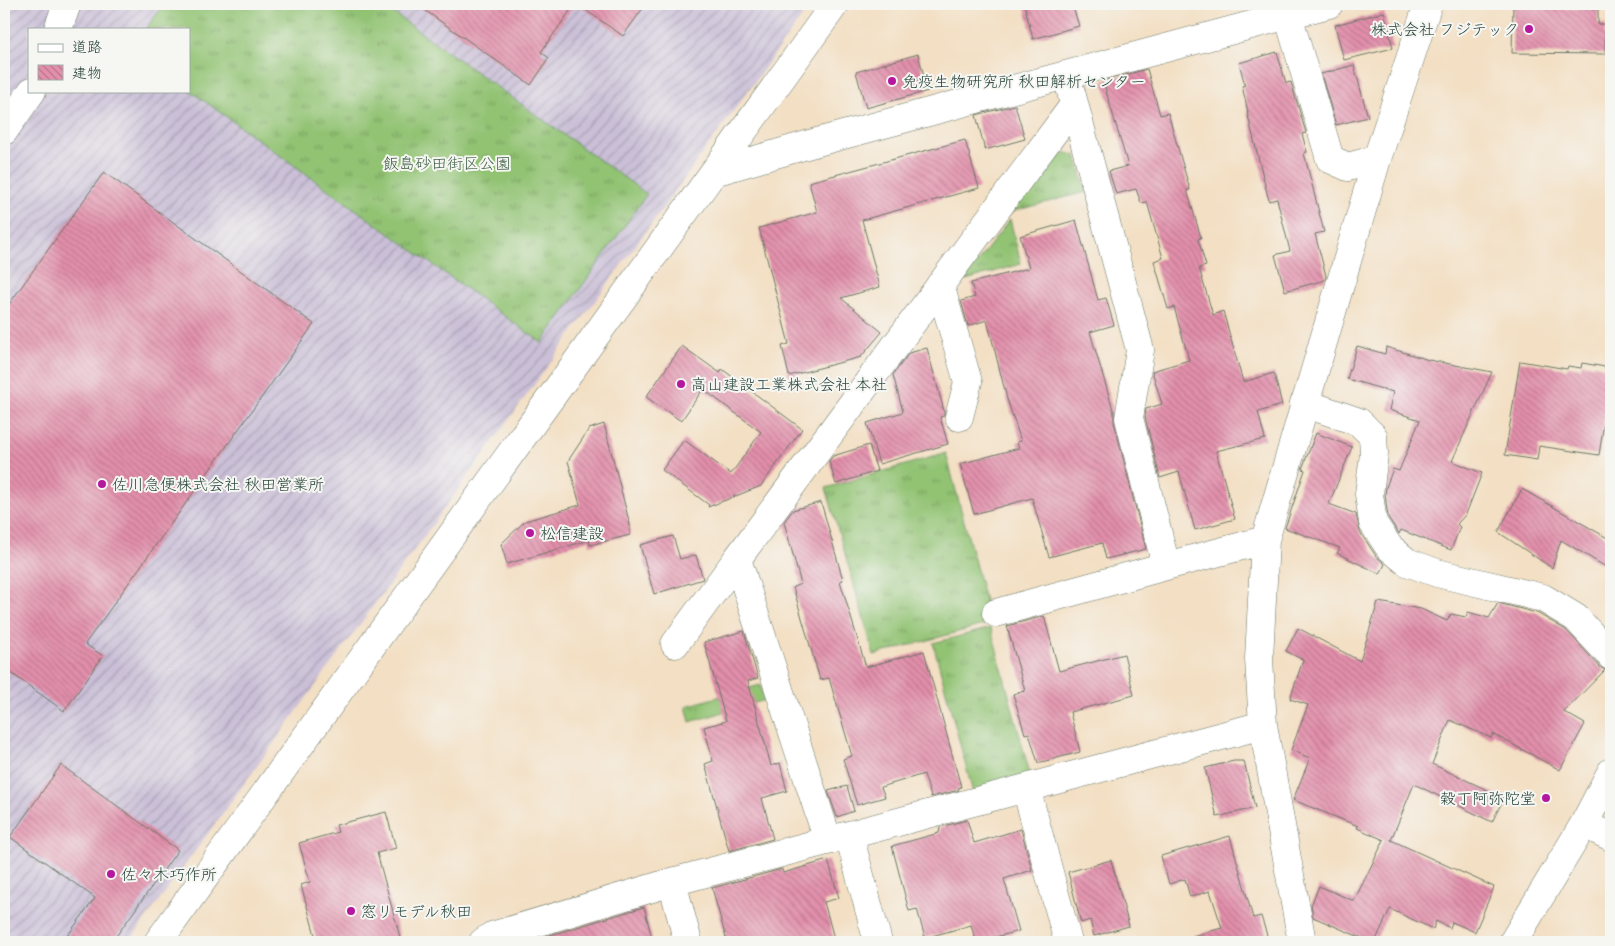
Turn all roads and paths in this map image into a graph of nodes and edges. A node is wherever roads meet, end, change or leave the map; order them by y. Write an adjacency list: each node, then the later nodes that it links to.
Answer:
1 (67, 4): 6 (street)
2 (834, 4): 12 (street)
3 (1329, 4): 5 (street)
4 (1428, 4): 11 (street)
5 (1288, 15): 7 (street); 11 (street)
6 (58, 28)
7 (1067, 74): 9 (street); 12 (street)
8 (31, 92): 10 (street)
9 (1074, 105): 13 (street); 18 (street)
10 (4, 131)
11 (1377, 158): 14 (street)
12 (714, 172): 30 (street)
13 (940, 286): 15 (street); 17 (street)
14 (1304, 403): 16 (street); 21 (street)
15 (960, 417)
16 (1265, 540): 18 (street); 22 (street)
17 (737, 559): 20 (street); 27 (street)
18 (1166, 566): 19 (street)
19 (996, 613)
20 (675, 644)
21 (1611, 656)
22 (1263, 724): 24 (street); 34 (street)
23 (1611, 772): 25 (street)
24 (1026, 788): 27 (street); 33 (street)
25 (1584, 824): 26 (street); 35 (street)
26 (1611, 837)
27 (838, 838): 28 (street); 32 (street)
28 (672, 882): 29 (street); 31 (street)
29 (490, 940)
30 (158, 942)
31 (688, 942)
32 (878, 942)
33 (1068, 942)
34 (1302, 942)
35 (1513, 942)

